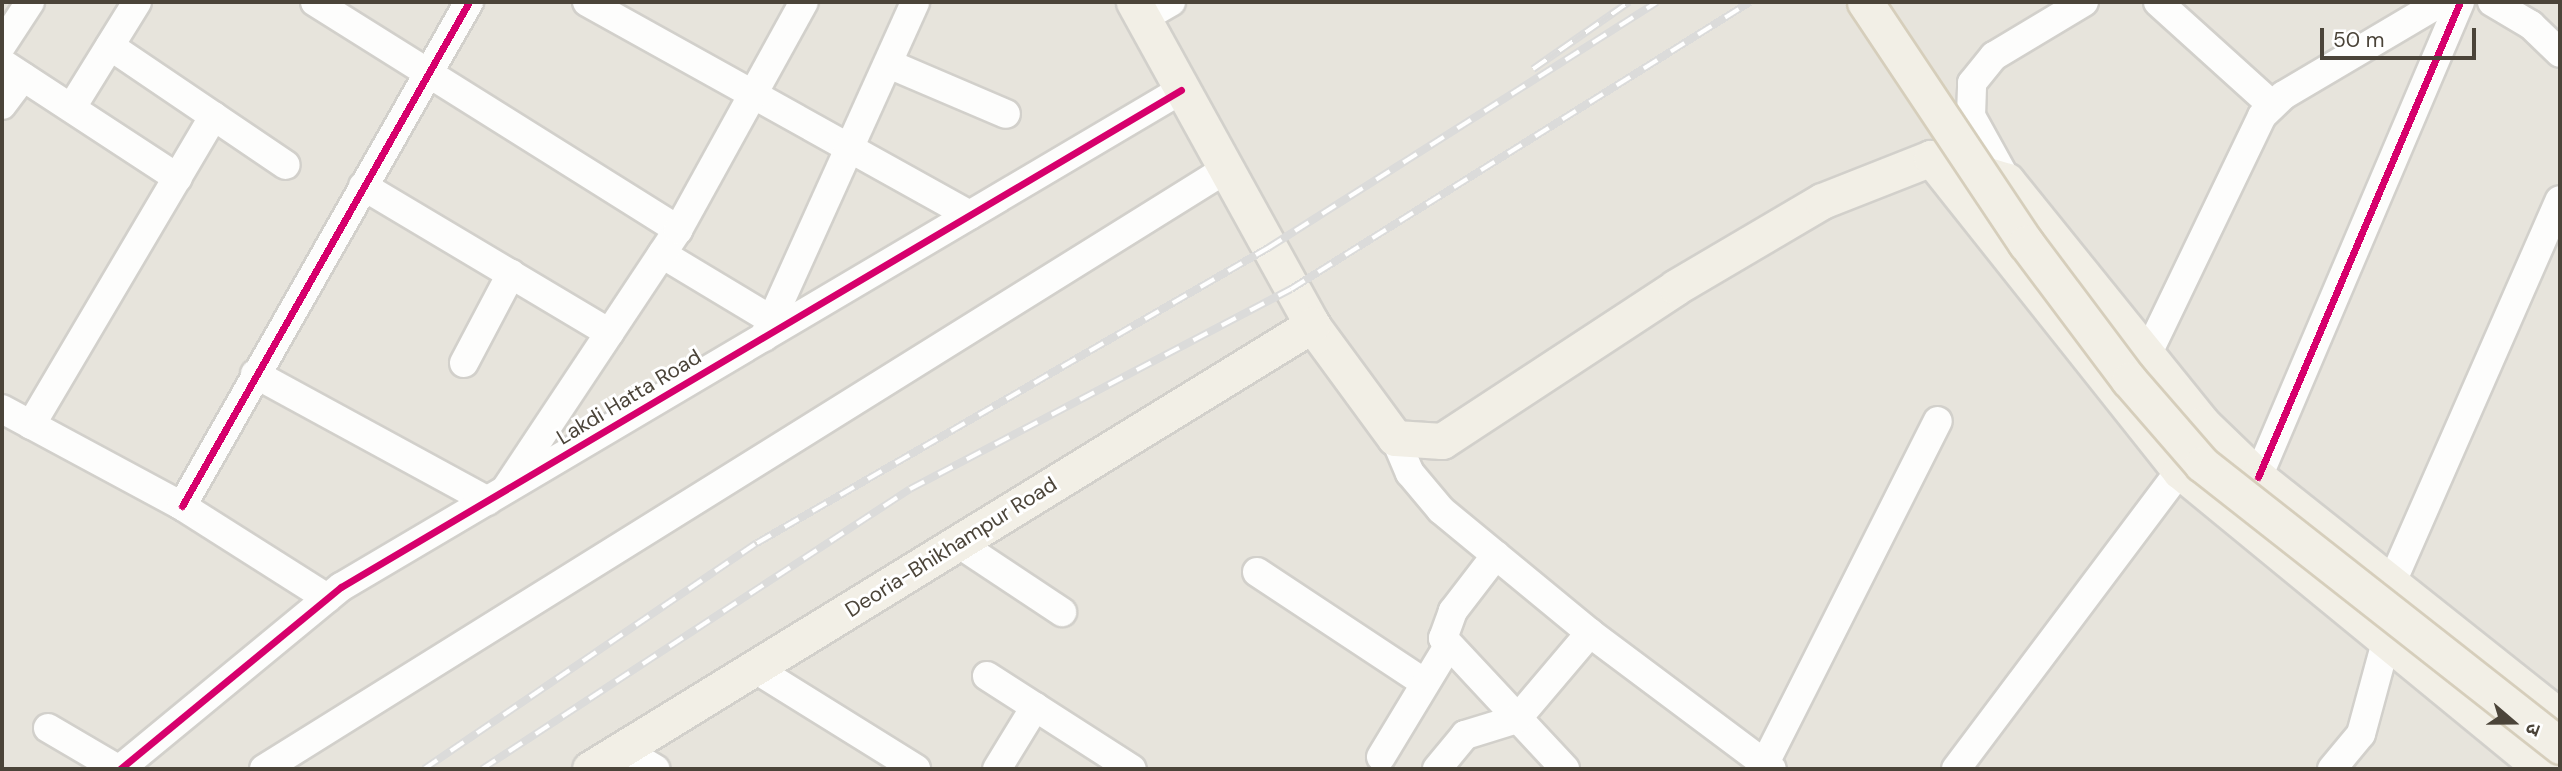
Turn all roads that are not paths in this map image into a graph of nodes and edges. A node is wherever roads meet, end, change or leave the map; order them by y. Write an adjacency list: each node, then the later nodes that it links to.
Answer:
1 (30, 2): 15 (street)
2 (137, 2): 16 (street)
3 (315, 2): 20 (street)
4 (469, 2): 20 (street)
5 (587, 2): 22 (street)
6 (804, 2): 22 (street)
7 (915, 2): 18 (street)
8 (1866, 2): 70 (main road, bridge)
9 (2084, 2): 33 (street)
10 (2158, 2): 24 (street)
11 (2441, 2): 24 (street)
12 (2460, 2): 51 (street)
13 (2492, 2): 17 (street)
14 (1150, 7): 21 (main road)
15 (2, 45)
16 (110, 46): 25 (street); 27 (street)
17 (2560, 53)
18 (889, 64): 26 (street); 28 (street)
19 (13, 70): 23 (street); 25 (street)
20 (427, 75): 34 (street); 37 (street)
21 (1181, 90): 31 (main road); 36 (street, Lakdi Hatta Road)
22 (752, 96): 28 (street); 37 (street)
23 (2, 105)
24 (2272, 105): 43 (street)
25 (72, 107): 32 (street)
26 (1006, 114)
27 (214, 116): 30 (street); 32 (street)
28 (853, 151): 36 (street); 41 (street)
29 (1931, 158): 33 (main road); 49 (main road); 50 (main road)
30 (286, 165)
31 (1223, 171): 40 (main road); 75 (street)
32 (178, 178): 48 (street)
33 (2007, 181): 43 (main road)
34 (363, 186): 39 (street); 45 (street)
35 (2560, 200): 57 (street)
36 (970, 215): 41 (street, Lakdi Hatta Road)
37 (678, 230): 38 (street)
38 (662, 254): 41 (street); 42 (street)
39 (511, 274): 42 (street); 44 (street)
40 (1312, 326): 49 (main road); 54 (main road, Deoria-Bhikhampur Road)
41 (768, 329): 52 (street, Lakdi Hatta Road)
42 (610, 332): 52 (street)
43 (2148, 353): 51 (main road)
44 (464, 363)
45 (255, 374): 52 (street); 53 (street)
46 (2, 409): 48 (street)
47 (1938, 421): 73 (street)
48 (31, 425): 53 (street)
49 (1395, 438): 55 (street)
50 (2180, 471): 61 (main road); 83 (street)
51 (2258, 477): 57 (main road)
52 (496, 496): 58 (street, Lakdi Hatta Road)
53 (182, 506): 58 (street)
54 (958, 542): 59 (street); 63 (main road, Deoria-Bhikhampur Road)
55 (1496, 555): 60 (street); 62 (street)
56 (1257, 572): 65 (street)
57 (2392, 582): 67 (main road)
58 (327, 598): 74 (street, Lakdi Hatta Road)
59 (1062, 612)
60 (1590, 633): 68 (street); 73 (street)
61 (2386, 642): 84 (street); 85 (main road)
62 (1447, 648): 65 (street); 68 (street)
63 (754, 668): 71 (main road, Deoria-Bhikhampur Road); 78 (street)
64 (987, 676): 66 (street)
65 (1425, 683): 72 (street)
66 (1035, 707): 79 (street); 80 (street)
67 (2560, 717)
68 (1517, 719): 81 (street); 82 (street)
69 (47, 727): 74 (street)
70 (2560, 746)
71 (622, 749): 76 (main road, Deoria-Bhikhampur Road); 77 (street)
72 (1381, 757)
73 (1768, 766)
74 (119, 769)
75 (264, 769)
76 (590, 769)
77 (654, 769)
78 (916, 769)
79 (997, 769)
80 (1132, 769)
81 (1437, 769)
82 (1565, 769)
83 (1956, 769)
84 (2332, 769)
85 (2543, 769)

